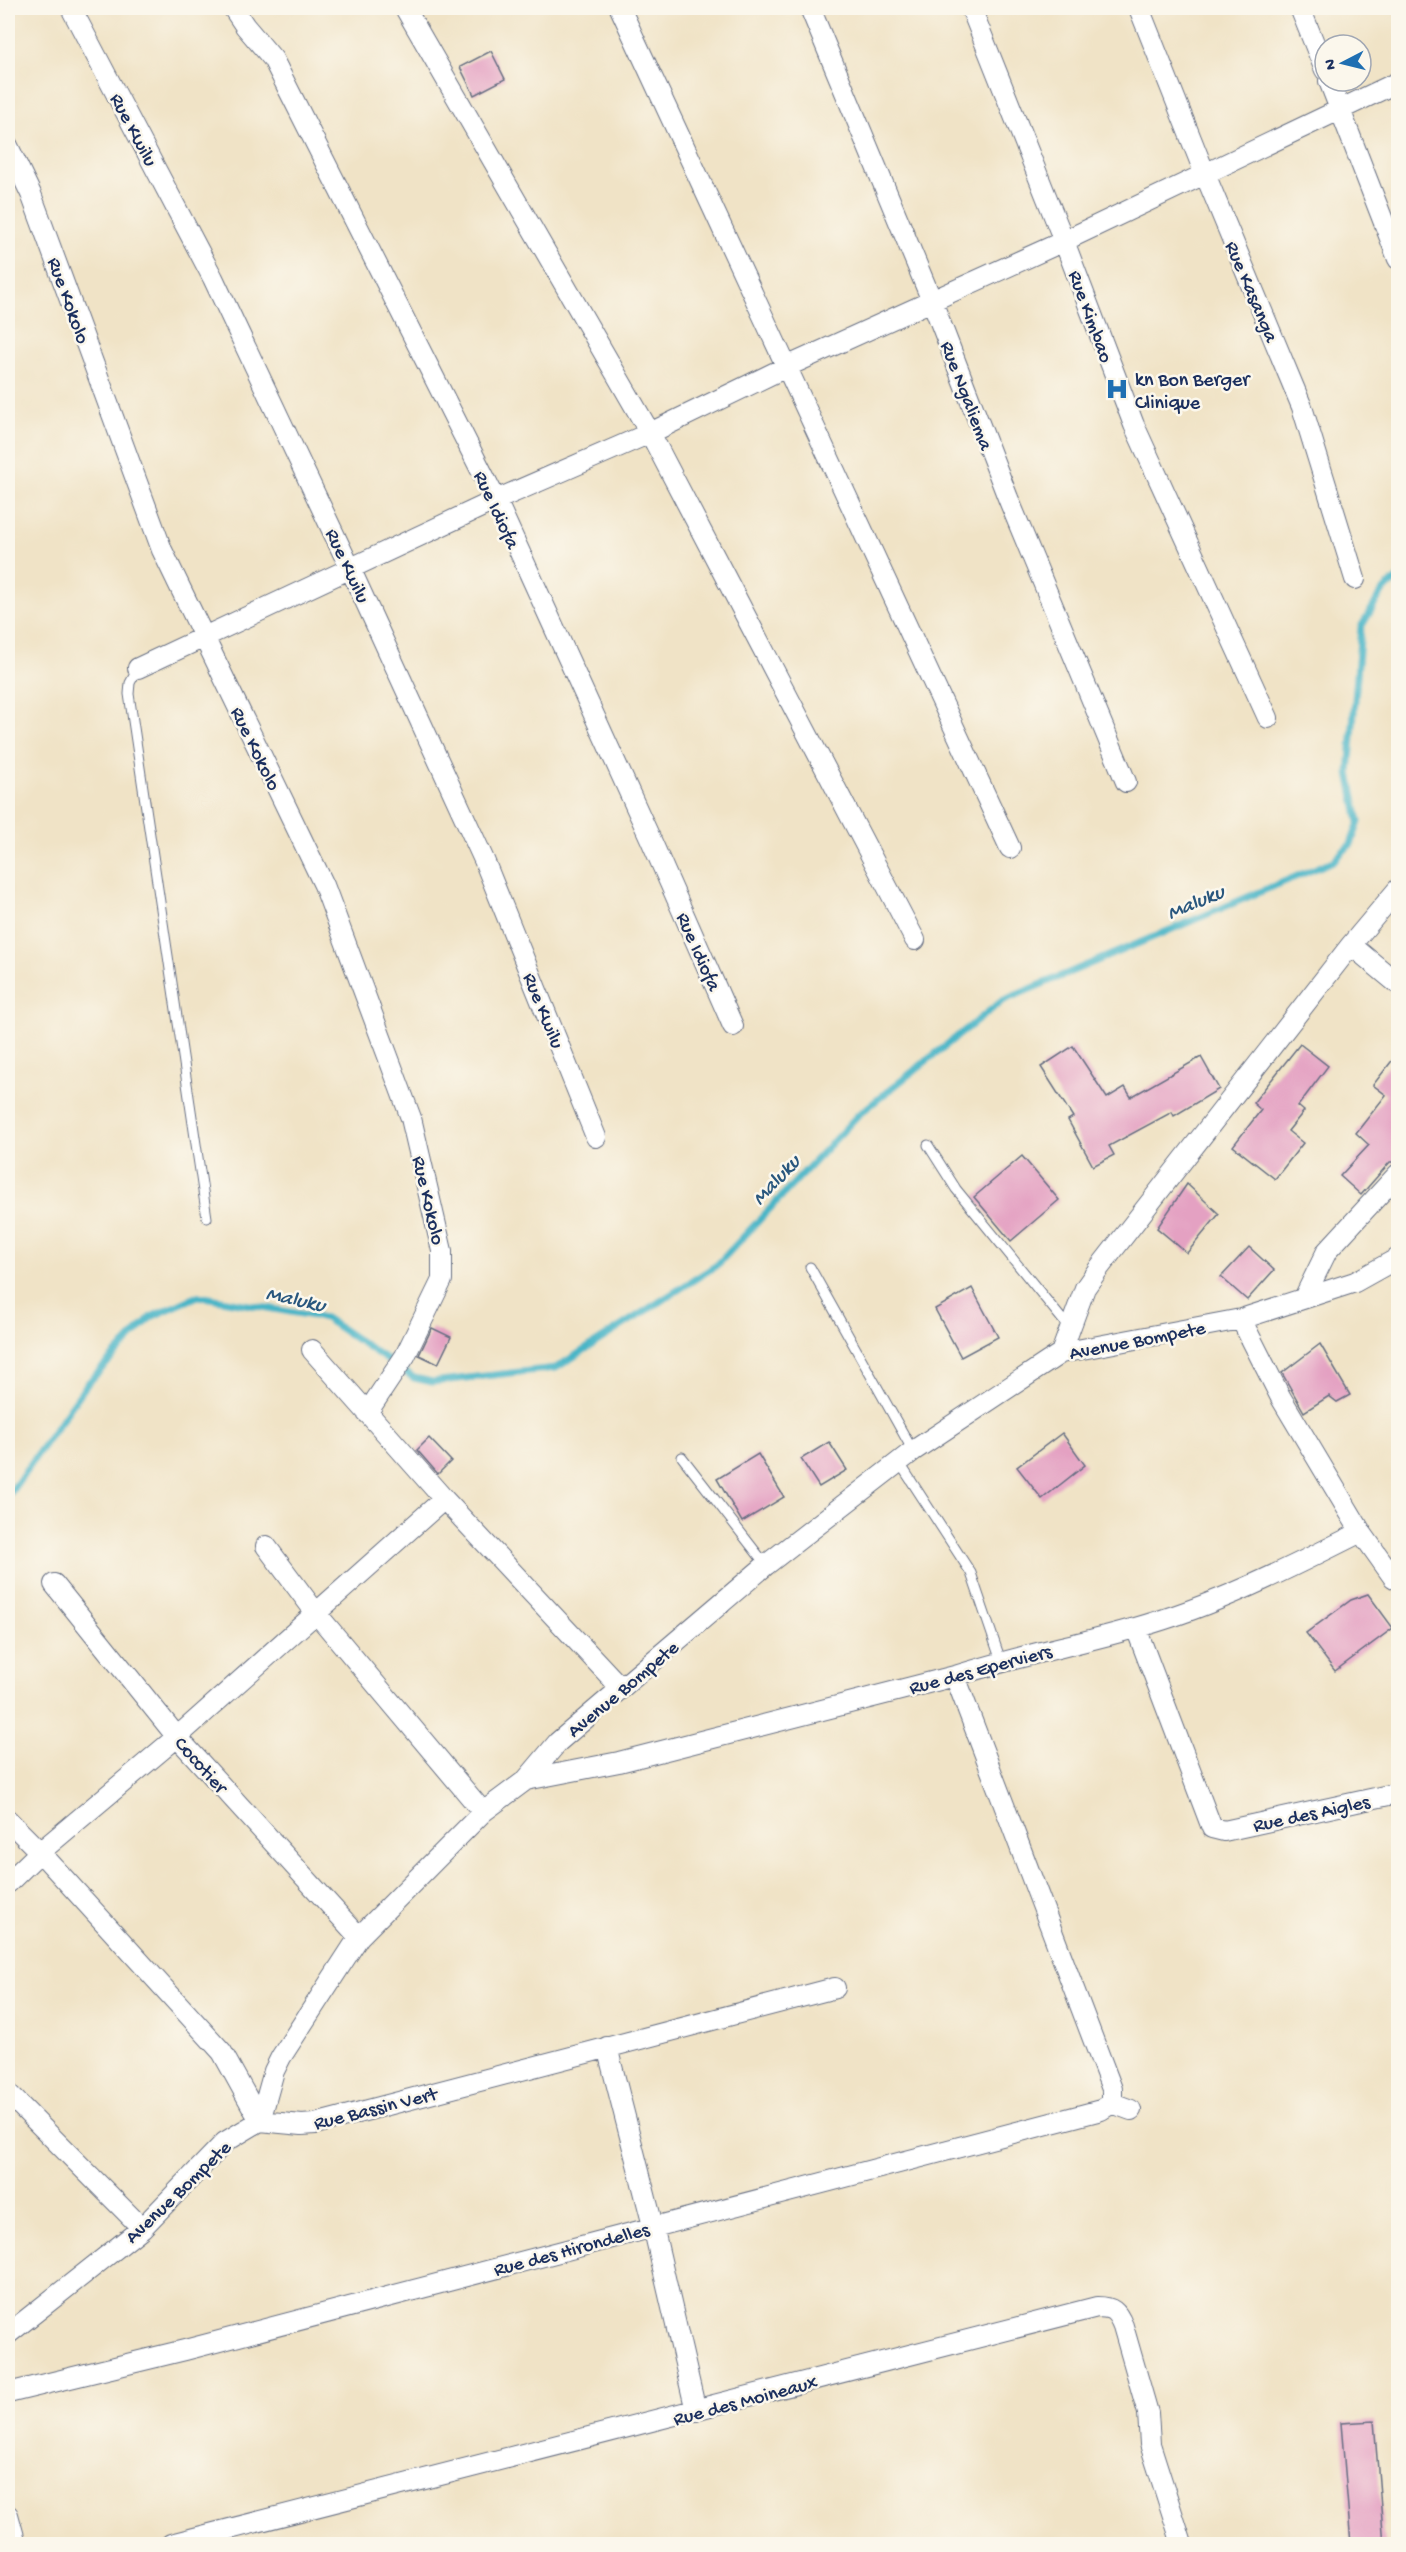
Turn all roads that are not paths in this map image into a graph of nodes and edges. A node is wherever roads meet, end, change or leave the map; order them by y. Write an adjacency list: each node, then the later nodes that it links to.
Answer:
1 (70, 8): 21 (street, Rue Kwilu)
2 (233, 8): 20 (street, Rue Idiofa)
3 (405, 8): 19 (street)
4 (620, 8): 18 (street)
5 (810, 8): 17 (street, Rue Ngaliema)
6 (971, 8): 15 (street, Rue Kimbao)
7 (1139, 8): 14 (street, Rue Kasanga)
8 (1300, 8): 9 (street)
9 (1313, 40)
10 (1398, 82): 12 (street)
11 (1334, 93): 12 (street)
12 (1341, 110): 14 (street); 16 (street)
13 (8, 146): 23 (street, Rue Kokolo)
14 (1204, 174): 15 (street); 22 (street, Rue Kasanga)
15 (1064, 241): 17 (street); 25 (street, Rue Kimbao)
16 (1398, 259)
17 (932, 301): 18 (street); 26 (street, Rue Ngaliema)
18 (786, 366): 19 (street); 27 (street)
19 (650, 433): 20 (street); 29 (street)
20 (496, 500): 21 (street); 32 (street, Rue Idiofa)
21 (350, 568): 23 (street); 33 (street, Rue Kwilu)
22 (1355, 579)
23 (203, 636): 24 (street); 44 (street, Rue Kokolo)
24 (138, 668): 36 (lane)
25 (1268, 718)
26 (1126, 782)
27 (1010, 848)
28 (1398, 889): 30 (street)
29 (915, 939)
30 (1351, 945): 31 (street); 41 (street)
31 (1398, 984)
32 (733, 1026)
33 (596, 1137)
34 (928, 1145): 41 (lane)
35 (1398, 1174): 39 (street)
36 (207, 1218)
37 (1398, 1258): 39 (street, Avenue Bompete)
38 (810, 1266): 46 (lane)
39 (1304, 1298): 40 (street, Avenue Bompete)
40 (1241, 1319): 43 (street, Avenue Bompete); 48 (street)
41 (1070, 1329): 43 (street)
42 (312, 1350): 44 (street)
43 (1060, 1353): 46 (street, Avenue Bompete)
44 (367, 1413): 47 (street)
45 (682, 1457): 50 (lane)
46 (906, 1457): 50 (street, Avenue Bompete); 55 (lane)
47 (444, 1499): 53 (street); 57 (street)
48 (1361, 1532): 51 (street); 54 (street, Rue des Eperviers)
49 (266, 1546): 53 (street)
50 (766, 1565): 57 (street, Avenue Bompete)
51 (1398, 1580)
52 (54, 1584): 58 (street, Cocotier)
53 (316, 1613): 58 (street); 61 (street)
54 (1136, 1628): 55 (street, Rue des Eperviers); 60 (street, Rue des Aigles)
55 (1000, 1661): 56 (street, Rue des Eperviers)
56 (955, 1676): 59 (street, Rue des Eperviers); 69 (street)
57 (621, 1688): 59 (street, Avenue Bompete)
58 (177, 1737): 63 (street); 65 (street, Cocotier)
59 (526, 1779): 61 (street, Avenue Bompete)
60 (1398, 1793)
61 (483, 1812): 65 (street, Avenue Bompete)
62 (8, 1820): 63 (street)
63 (40, 1852): 64 (street); 71 (street)
64 (8, 1883)
65 (360, 1937): 71 (street, Avenue Bompete)
66 (835, 1988): 67 (street, Rue Bassin Vert)
67 (607, 2047): 71 (street, Rue Bassin Vert); 72 (street)
68 (8, 2093): 73 (street)
69 (1112, 2103): 70 (street); 72 (street, Rue des Hirondelles)
70 (1131, 2110)
71 (260, 2121): 73 (street, Avenue Bompete)
72 (653, 2226): 75 (street, Rue des Hirondelles); 76 (street)
73 (142, 2228): 74 (street, Avenue Bompete)
74 (8, 2334)
75 (8, 2393)
76 (696, 2411): 79 (street, Rue des Moineaux); 80 (street, Rue des Moineaux)
77 (8, 2515): 78 (street)
78 (16, 2544)
79 (171, 2544)
80 (1182, 2544)

